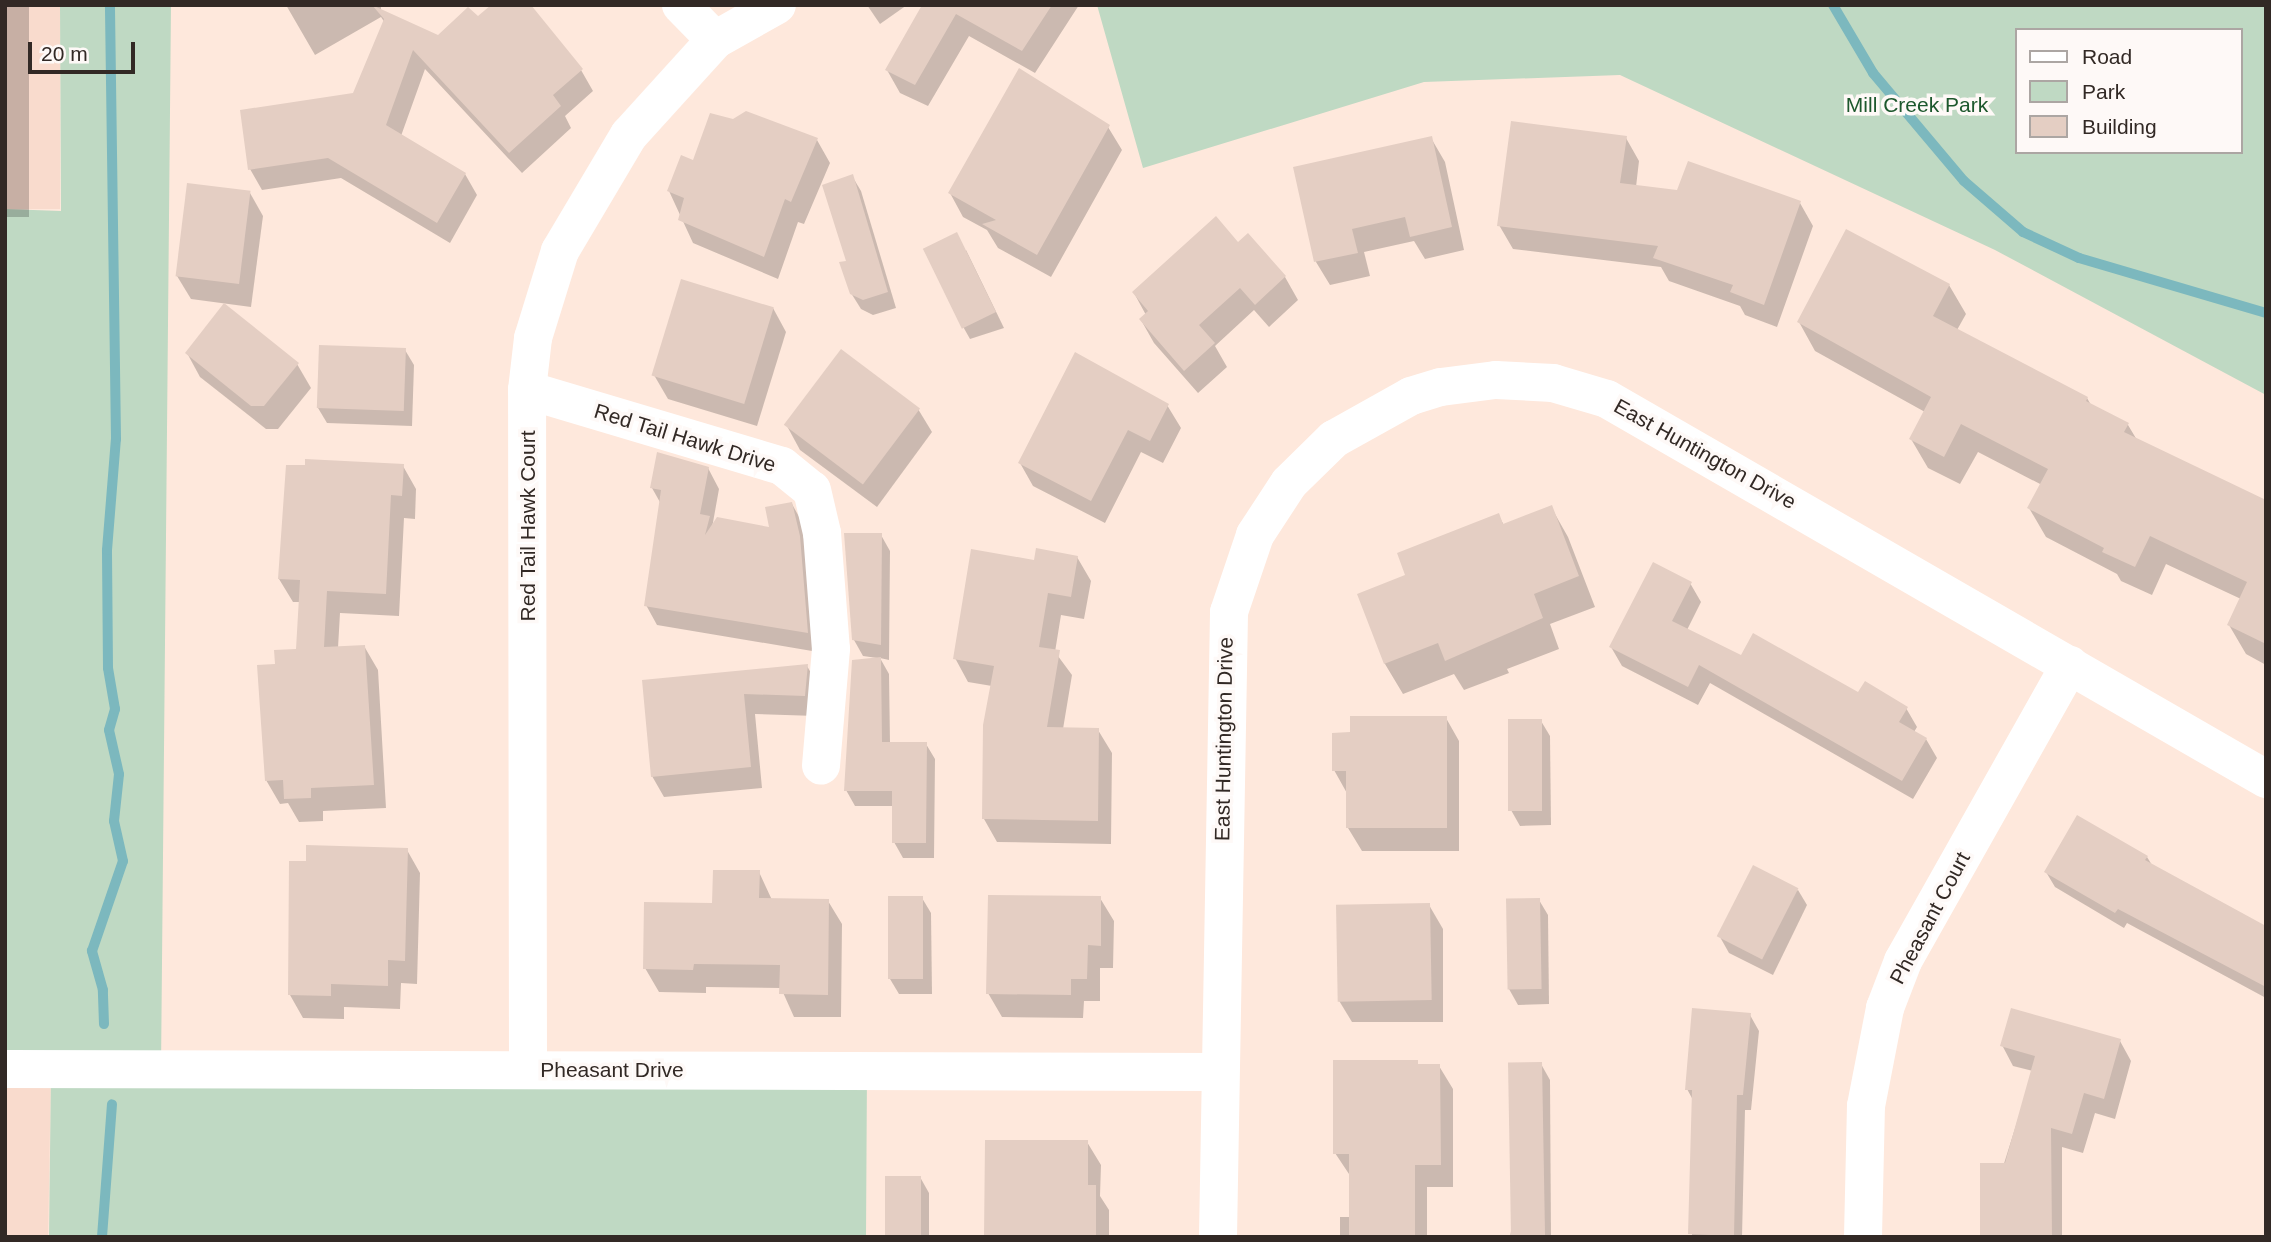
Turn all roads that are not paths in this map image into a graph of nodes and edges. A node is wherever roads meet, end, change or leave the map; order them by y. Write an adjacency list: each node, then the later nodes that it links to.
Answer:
1 (681, 5): 3 (street)
2 (777, 5): 3 (street, Red Tail Hawk Court)
3 (715, 40): 4 (street, Red Tail Hawk Court)
4 (527, 390): 6 (street, Red Tail Hawk Drive); 9 (street, Red Tail Hawk Court)
5 (2070, 665): 7 (street, East Huntington Drive); 10 (street, East Huntington Drive); 12 (street, Pheasant Court)
6 (821, 766)
7 (2266, 779)
8 (5, 1069): 9 (street, Pheasant Drive)
9 (528, 1069): 10 (street, Pheasant Drive)
10 (1218, 1072): 11 (street, East Huntington Drive)
11 (1217, 1237)
12 (1863, 1237)

